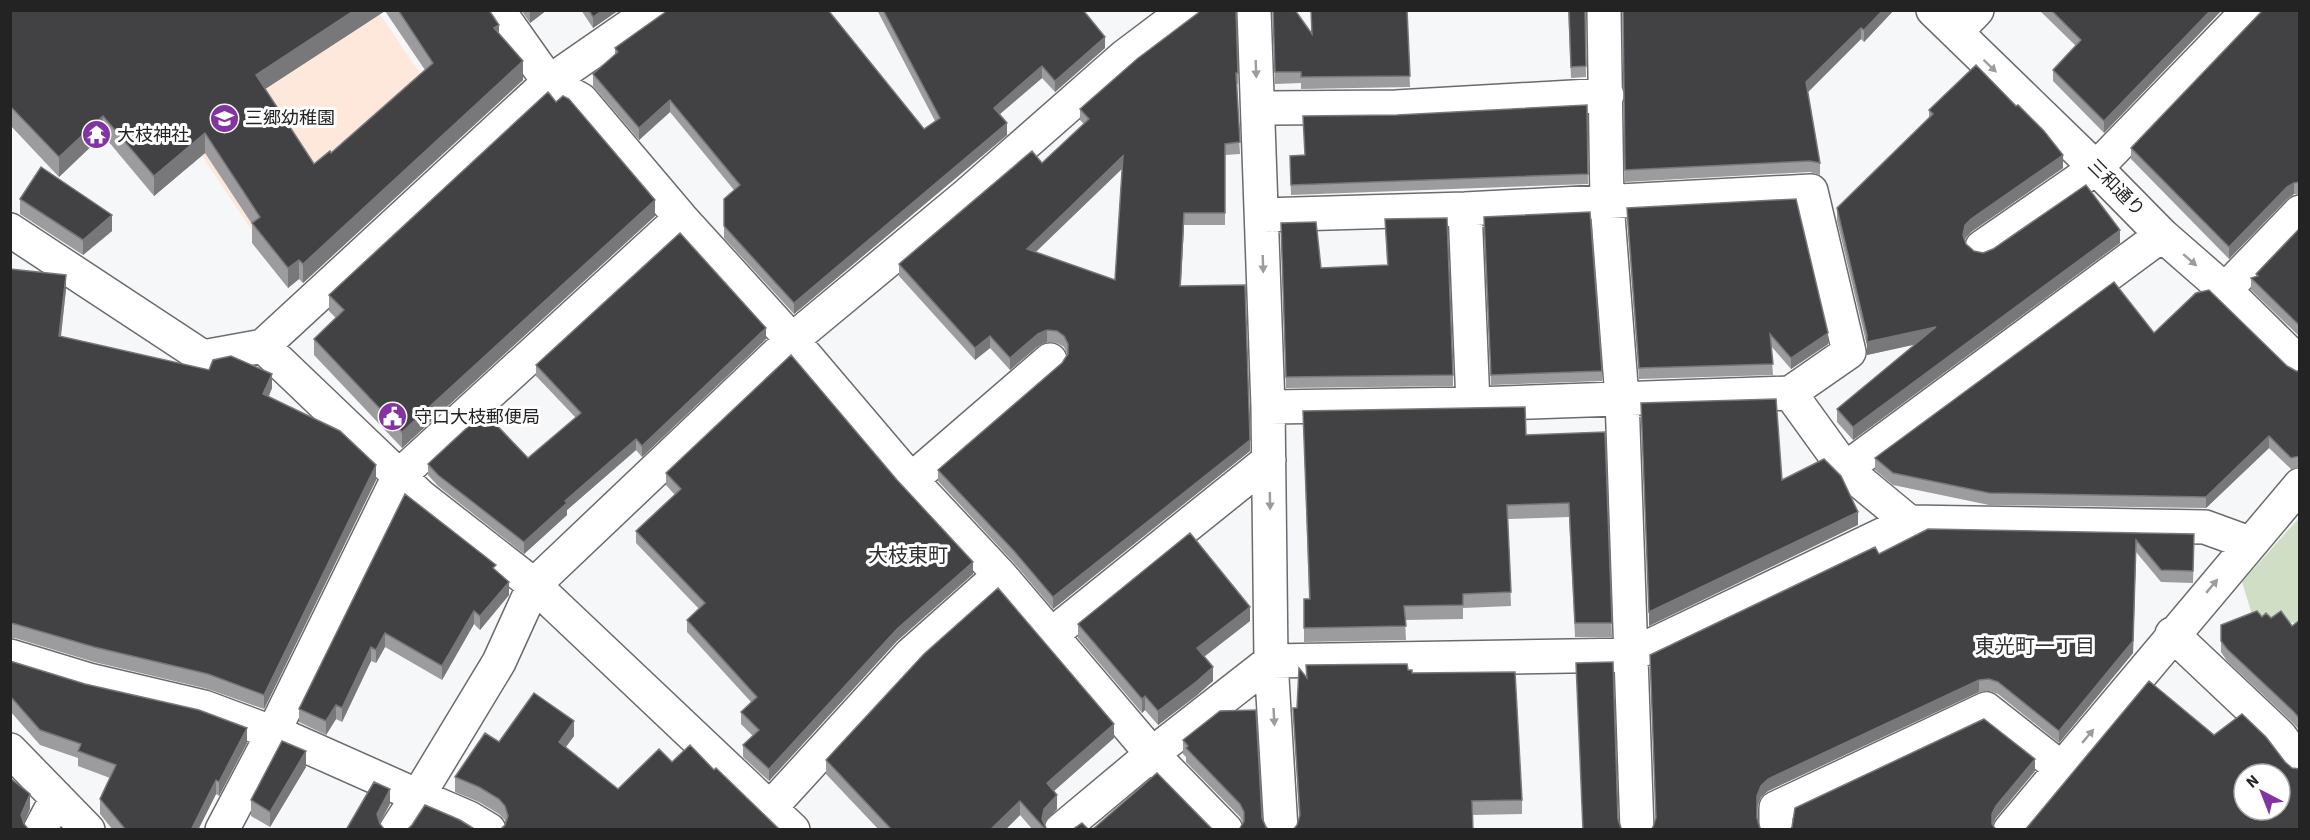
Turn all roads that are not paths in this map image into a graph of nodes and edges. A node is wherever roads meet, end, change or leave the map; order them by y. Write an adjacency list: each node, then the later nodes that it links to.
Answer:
1 (498, 10): 8 (street)
2 (653, 10): 8 (street)
3 (1186, 10): 21 (street)
4 (1254, 10): 10 (street, one-way to 10)
5 (1604, 10): 9 (street)
6 (2249, 10): 11 (street)
7 (1955, 18): 11 (street, 三和通り, one-way to 11)
8 (549, 82): 16 (street); 22 (street)
9 (1607, 95): 10 (street); 12 (street)
10 (1258, 108): 15 (street)
11 (2096, 168): 18 (street, 三和通り); 19 (street)
12 (1607, 203): 13 (street); 25 (street); 26 (street)
13 (1465, 209): 15 (street); 27 (street)
14 (2300, 212): 20 (street)
15 (1262, 215): 28 (street, one-way to 28)
16 (681, 218): 21 (street); 31 (street)
17 (10, 230): 22 (street)
18 (2162, 235): 20 (street, 三和通り, one-way to 20); 30 (street)
19 (1982, 247)
20 (2224, 290): 24 (street, 三和通り)
21 (792, 340): 32 (street); 37 (street)
22 (263, 346): 31 (street)
23 (1050, 360): 32 (street)
24 (2300, 364)
25 (1790, 393): 26 (street); 30 (street)
26 (1622, 399): 27 (street); 40 (street)
27 (1473, 404): 28 (street)
28 (1268, 407): 29 (street)
29 (1269, 460): 39 (street); 42 (street, one-way to 42)
30 (1845, 469): 34 (street)
31 (399, 476): 37 (street); 43 (street)
32 (911, 480): 36 (street)
33 (2300, 485): 35 (street)
34 (1909, 522): 35 (street); 40 (street)
35 (2249, 543): 38 (street, one-way to 35)
36 (1000, 575): 39 (street); 50 (street)
37 (534, 585): 48 (street); 50 (street)
38 (2172, 634): 46 (street); 47 (street, one-way to 38)
39 (1051, 635): 45 (street)
40 (1631, 655): 42 (street); 60 (street)
41 (10, 656): 43 (street)
42 (1271, 661): 45 (street); 59 (street, one-way to 59)
43 (273, 733): 48 (street); 53 (street)
44 (10, 750): 49 (street)
45 (1152, 754): 57 (street); 58 (street)
46 (2300, 763)
47 (2061, 768): 61 (street); 62 (street)
48 (418, 796): 54 (street); 55 (street)
49 (57, 798): 51 (street); 52 (street)
50 (770, 808): 56 (street)
51 (40, 830)
52 (88, 830)
53 (222, 830)
54 (396, 830)
55 (489, 830)
56 (793, 830)
57 (1061, 830)
58 (1226, 830)
59 (1281, 830)
60 (1637, 830)
61 (1776, 830)
62 (2010, 830)

